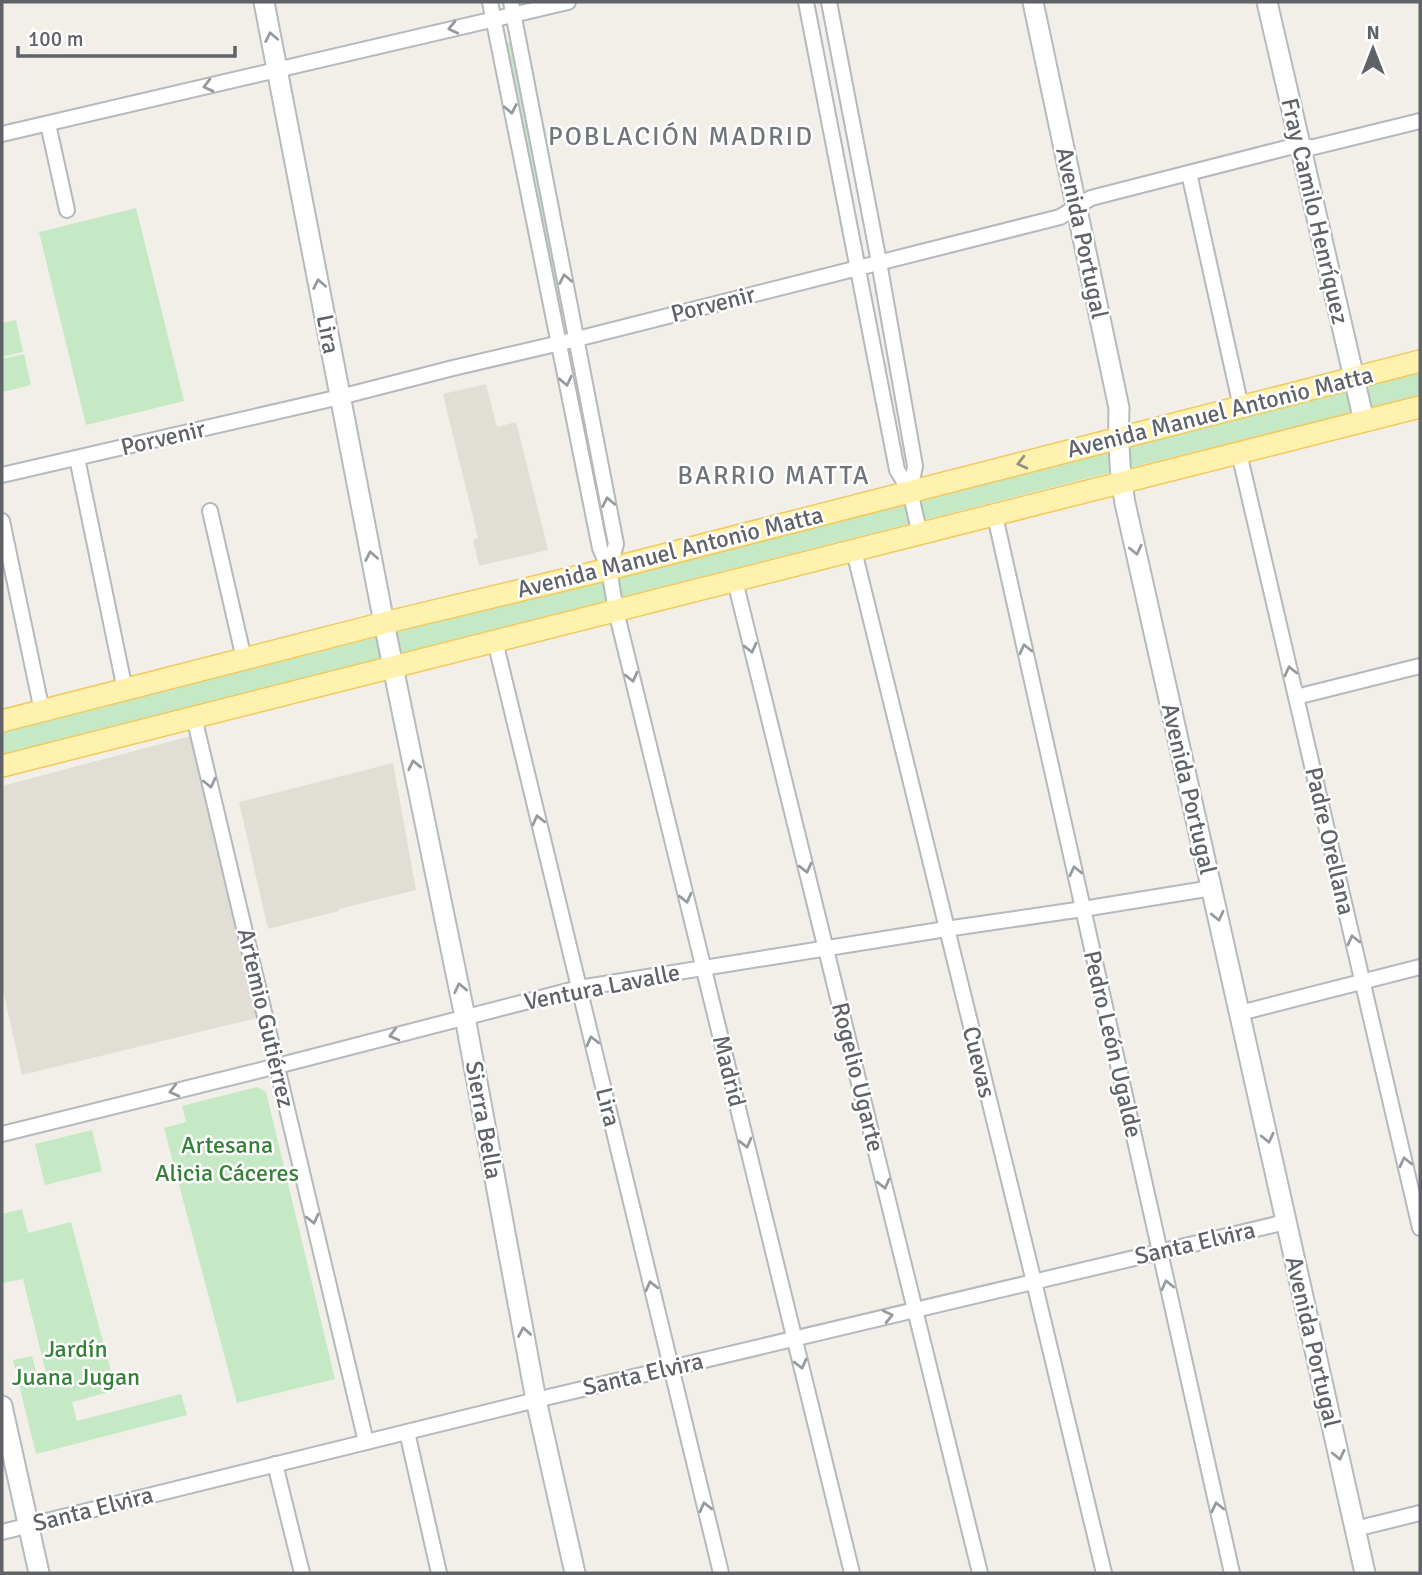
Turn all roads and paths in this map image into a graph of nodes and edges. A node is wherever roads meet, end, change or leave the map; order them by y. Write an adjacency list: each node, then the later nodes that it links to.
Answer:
1 (264, 2): 10 (main road, Lira, one-way to 1)
2 (491, 2): 9 (street, Madrid)
3 (568, 2): 8 (street)
4 (806, 2): 19 (street)
5 (829, 2): 18 (street)
6 (1033, 2): 16 (main road, Avenida Portugal)
7 (1266, 2): 14 (main road, Fray Camilo Henríquez)
8 (512, 8): 9 (street); 20 (street, Madrid, one-way to 8)
9 (494, 18): 10 (street, one-way to 10); 21 (street, Madrid, one-way to 21)
10 (277, 69): 12 (street, one-way to 12); 24 (main road, Lira, one-way to 10)
11 (1420, 121): 14 (street, Porvenir)
12 (48, 124): 13 (street); 17 (street)
13 (2, 134)
14 (1301, 147): 15 (street, Porvenir); 23 (main road, Fray Camilo Henríquez)
15 (1189, 173): 16 (street, Porvenir); 25 (street)
16 (1076, 207): 18 (street, Porvenir); 28 (main road, Avenida Portugal)
17 (67, 210)
18 (879, 262): 19 (street, Porvenir); 33 (street)
19 (857, 267): 20 (street, Porvenir); 33 (street)
20 (577, 339): 21 (street, Porvenir); 39 (street, Madrid, one-way to 20)
21 (558, 343): 24 (street, Porvenir); 39 (street, Madrid, one-way to 39)
22 (1420, 361): 23 (main road, Avenida Manuel Antonio Matta)
23 (1354, 378): 25 (main road, Avenida Manuel Antonio Matta); 27 (main road, Fray Camilo Henríquez)
24 (341, 397): 30 (street, Porvenir); 42 (main road, Lira, one-way to 24)
25 (1241, 407): 28 (main road, Avenida Manuel Antonio Matta)
26 (1420, 407): 27 (main road, Avenida Manuel Antonio Matta)
27 (1364, 421): 29 (main road, Avenida Manuel Antonio Matta)
28 (1118, 438): 32 (main road, Avenida Portugal); 33 (main road, Avenida Manuel Antonio Matta, one-way to 33)
29 (1239, 453): 32 (main road, Avenida Manuel Antonio Matta); 48 (street, Padre Orellana, one-way to 29)
30 (77, 458): 31 (street, Porvenir); 47 (street)
31 (2, 475)
32 (1121, 484): 35 (main road, Avenida Manuel Antonio Matta); 53 (main road, Avenida Portugal, one-way to 53)
33 (911, 491): 37 (street); 39 (main road, Avenida Manuel Antonio Matta)
34 (210, 511): 44 (street)
35 (995, 516): 37 (main road, Avenida Manuel Antonio Matta); 54 (street, Pedro León Ugalde, one-way to 35)
36 (2, 521): 49 (street)
37 (920, 535): 38 (main road, Avenida Manuel Antonio Matta)
38 (854, 551): 40 (main road, Avenida Manuel Antonio Matta); 55 (street, Cuevas)
39 (609, 569): 41 (street, Madrid); 42 (main road, Avenida Manuel Antonio Matta)
40 (735, 581): 41 (main road, Avenida Manuel Antonio Matta); 56 (street, Rogelio Ugarte, one-way to 56)
41 (616, 611): 43 (main road, Avenida Manuel Antonio Matta); 58 (street, Madrid, one-way to 58)
42 (384, 623): 44 (main road, Avenida Manuel Antonio Matta); 45 (main road, Lira)
43 (495, 640): 45 (main road, Avenida Manuel Antonio Matta); 60 (street, Lira, one-way to 43)
44 (244, 659): 47 (main road, Avenida Manuel Antonio Matta)
45 (394, 666): 50 (main road, Avenida Manuel Antonio Matta); 62 (main road, Sierra Bella, one-way to 45)
46 (1420, 666): 48 (street)
47 (125, 690): 49 (main road, Avenida Manuel Antonio Matta)
48 (1296, 697): 59 (street, Padre Orellana, one-way to 48)
49 (42, 711): 51 (main road, Avenida Manuel Antonio Matta)
50 (194, 717): 52 (main road, Avenida Manuel Antonio Matta); 63 (street, Artemio Gutiérrez, one-way to 63)
51 (2, 721)
52 (2, 766)
53 (1212, 888): 54 (street, Ventura Lavalle); 61 (main road, Avenida Portugal, one-way to 61)
54 (1083, 909): 55 (street, Ventura Lavalle); 67 (street, Pedro León Ugalde)
55 (946, 929): 56 (street, Ventura Lavalle); 68 (street, Cuevas)
56 (825, 948): 58 (street, Ventura Lavalle); 69 (street, Rogelio Ugarte, one-way to 69)
57 (1420, 967): 59 (street)
58 (704, 968): 60 (street, Ventura Lavalle); 70 (street, Madrid, one-way to 70)
59 (1363, 982): 61 (street); 66 (street, Padre Orellana, one-way to 59)
60 (579, 988): 62 (street, Ventura Lavalle); 71 (street, Lira, one-way to 60)
61 (1240, 1013): 65 (main road, Avenida Portugal, one-way to 65)
62 (466, 1017): 63 (street, Ventura Lavalle, one-way to 63); 72 (main road, Sierra Bella, one-way to 62)
63 (277, 1066): 64 (street, Ventura Lavalle, one-way to 64); 75 (street, Artemio Gutiérrez, one-way to 75)
64 (2, 1134)
65 (1286, 1222): 67 (street, Santa Elvira); 79 (main road, Avenida Portugal, one-way to 79)
66 (1420, 1228)
67 (1160, 1252): 68 (street, Santa Elvira); 89 (street, Pedro León Ugalde, one-way to 67)
68 (1034, 1282): 69 (street, Santa Elvira); 88 (street, Cuevas)
69 (915, 1310): 70 (street, Santa Elvira, one-way to 69); 87 (street, Rogelio Ugarte)
70 (794, 1338): 71 (street, Santa Elvira); 86 (street, Madrid, one-way to 86)
71 (671, 1367): 72 (street, Santa Elvira); 85 (street, Lira, one-way to 71)
72 (536, 1399): 74 (street, Santa Elvira); 84 (main road, Sierra Bella)
73 (2, 1406): 78 (main road)
74 (407, 1432): 75 (street, Santa Elvira); 83 (street)
75 (366, 1442): 76 (street, Santa Elvira)
76 (275, 1464): 78 (street, Santa Elvira); 82 (street)
77 (1420, 1513): 79 (street)
78 (28, 1525): 80 (street, Santa Elvira); 81 (main road)
79 (1355, 1529): 90 (main road, Avenida Portugal)
80 (2, 1532)
81 (39, 1573)
82 (302, 1573)
83 (439, 1573)
84 (575, 1573)
85 (721, 1573)
86 (852, 1573)
87 (980, 1573)
88 (1104, 1573)
89 (1232, 1573)
90 (1365, 1573)

